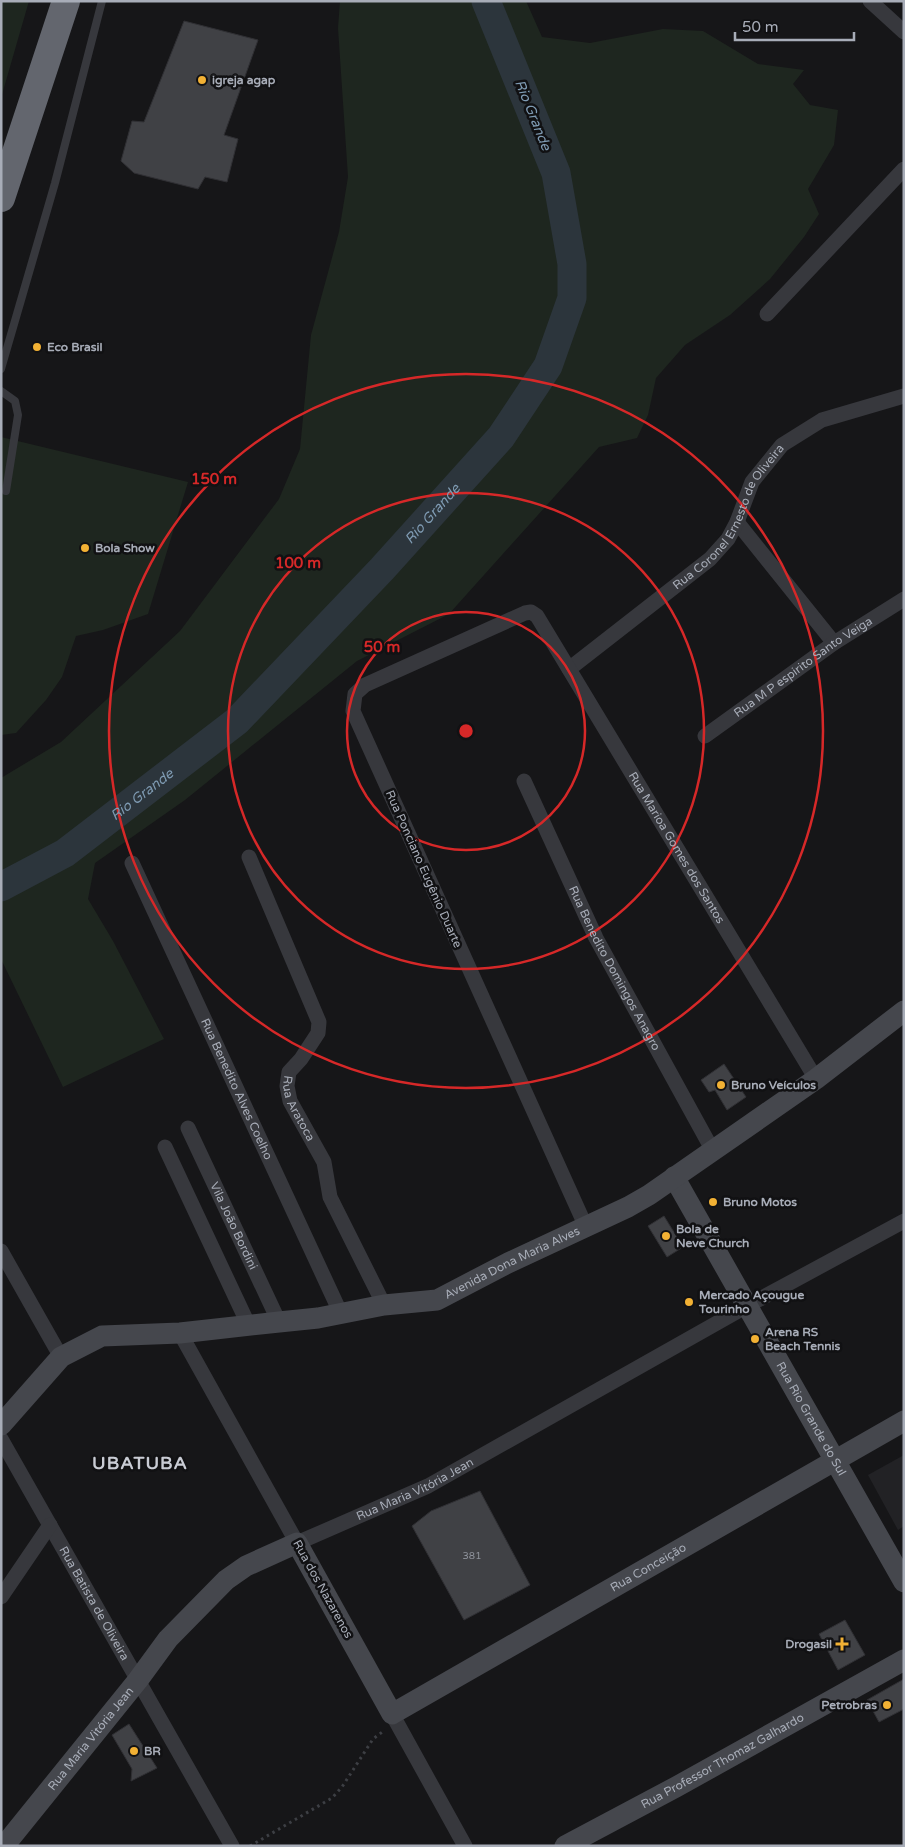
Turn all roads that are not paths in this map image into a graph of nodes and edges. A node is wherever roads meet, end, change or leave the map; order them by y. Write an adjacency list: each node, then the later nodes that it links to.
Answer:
1 (66, 1): 6 (highway)
2 (102, 1): 8 (lane)
3 (870, 1): 4 (street)
4 (904, 32)
5 (903, 171): 7 (street)
6 (1, 198)
7 (767, 314)
8 (1, 369)
9 (1, 391): 11 (lane)
10 (904, 396): 12 (street, Rua Coronel Ernesto de Oliveira)
11 (6, 492)
12 (737, 522): 15 (street); 16 (street, Rua Coronel Ernesto de Oliveira)
13 (904, 599): 15 (street, Rua M P espirito Santo Veiga)
14 (537, 616): 16 (street, Rua Marioa Gomes dos Santos); 28 (street, Rua Ponciano Eugênio Duarte)
15 (834, 643): 17 (street, Rua M P espirito Santo Veiga)
16 (569, 669): 22 (street, Rua Marioa Gomes dos Santos)
17 (705, 736)
18 (524, 781): 25 (street, Rua Benedito Domingos Anagro)
19 (248, 857): 30 (street, Rua Aratoca)
20 (132, 863): 32 (street, Rua Benedito Alves Coelho)
21 (903, 1013): 22 (main road, Avenida Dona Maria Alves)
22 (816, 1079): 25 (main road, Avenida Dona Maria Alves)
23 (188, 1128): 33 (street, Vila João Bordini)
24 (165, 1147): 34 (street)
25 (713, 1150): 26 (main road, Avenida Dona Maria Alves)
26 (674, 1177): 28 (main road, Avenida Dona Maria Alves); 31 (main road, Rua Rio Grande do Sul)
27 (904, 1222): 31 (street, Rua Maria Vitória Jean)
28 (586, 1227): 30 (main road, Avenida Dona Maria Alves)
29 (1, 1251): 36 (street)
30 (384, 1305): 32 (main road, Avenida Dona Maria Alves)
31 (747, 1306): 40 (main road, Rua Rio Grande do Sul); 42 (street, Rua Maria Vitória Jean)
32 (341, 1314): 33 (main road, Avenida Dona Maria Alves)
33 (279, 1322): 34 (main road, Avenida Dona Maria Alves)
34 (249, 1326): 35 (main road, Avenida Dona Maria Alves)
35 (180, 1333): 36 (main road, Avenida Dona Maria Alves); 42 (street, Rua dos Nazarenos)
36 (61, 1357): 38 (main road, Avenida Dona Maria Alves)
37 (904, 1421): 40 (main road, Rua Conceição)
38 (1, 1425)
39 (1, 1439): 41 (street, Rua Batista de Oliveira)
40 (835, 1461): 43 (main road, Rua Rio Grande do Sul); 47 (main road, Rua Conceição)
41 (50, 1525): 44 (street); 46 (street, Rua Batista de Oliveira)
42 (297, 1544): 46 (main road, Rua Maria Vitória Jean); 47 (main road, Rua dos Nazarenos)
43 (904, 1582)
44 (1, 1596)
45 (904, 1660): 51 (main road, Rua Professor Thomaz Galhardo)
46 (138, 1680): 48 (main road, Rua Maria Vitória Jean); 49 (street, Rua Batista de Oliveira)
47 (392, 1714): 50 (street, Rua dos Nazarenos)
48 (4, 1846)
49 (232, 1846)
50 (465, 1846)
51 (565, 1846)

